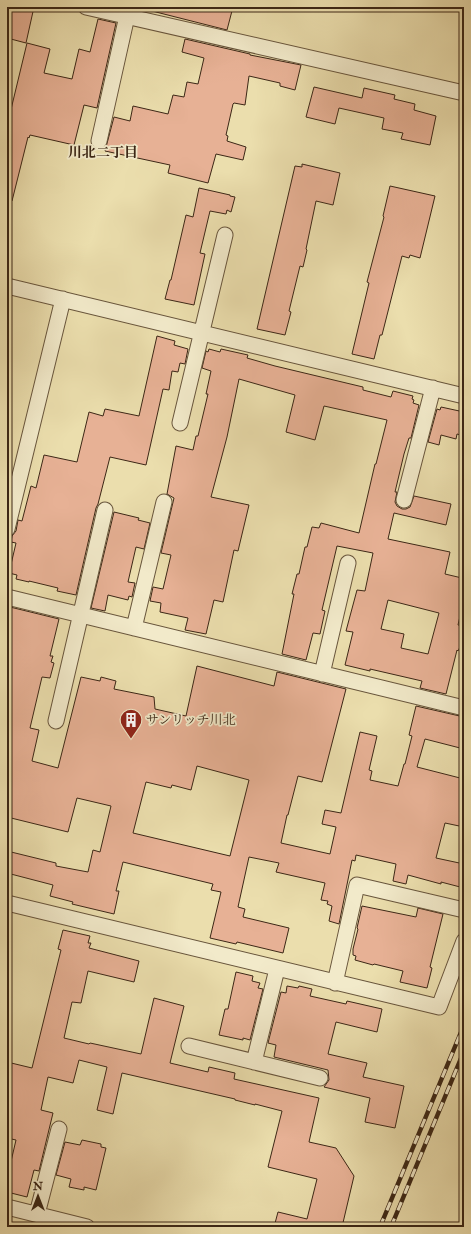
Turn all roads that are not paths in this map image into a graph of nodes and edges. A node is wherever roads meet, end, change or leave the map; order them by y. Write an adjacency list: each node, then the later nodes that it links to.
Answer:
1 (86, 7): 2 (street)
2 (127, 16): 3 (street); 4 (street)
3 (464, 93)
4 (99, 142)
5 (226, 235): 8 (street)
6 (7, 286): 7 (street)
7 (63, 299): 8 (street); 15 (street)
8 (202, 332): 9 (street); 11 (street)
9 (433, 388): 10 (street); 12 (street)
10 (464, 396)
11 (180, 423)
12 (404, 500)
13 (164, 502): 19 (street)
14 (105, 510): 18 (street)
15 (7, 529)
16 (348, 563): 20 (street)
17 (7, 597): 18 (street)
18 (80, 615): 19 (street); 22 (street)
19 (134, 628): 20 (street)
20 (322, 674): 21 (street)
21 (464, 708)
22 (56, 721)
23 (7, 903): 26 (street)
24 (464, 910): 27 (street)
25 (464, 941): 27 (street)
26 (277, 969): 27 (street); 29 (street)
27 (335, 982)
28 (189, 1046): 29 (street)
29 (254, 1062): 30 (street)
30 (320, 1078)
31 (59, 1129): 33 (street)
32 (7, 1208): 33 (street)
33 (37, 1214): 34 (street)
34 (87, 1227)

